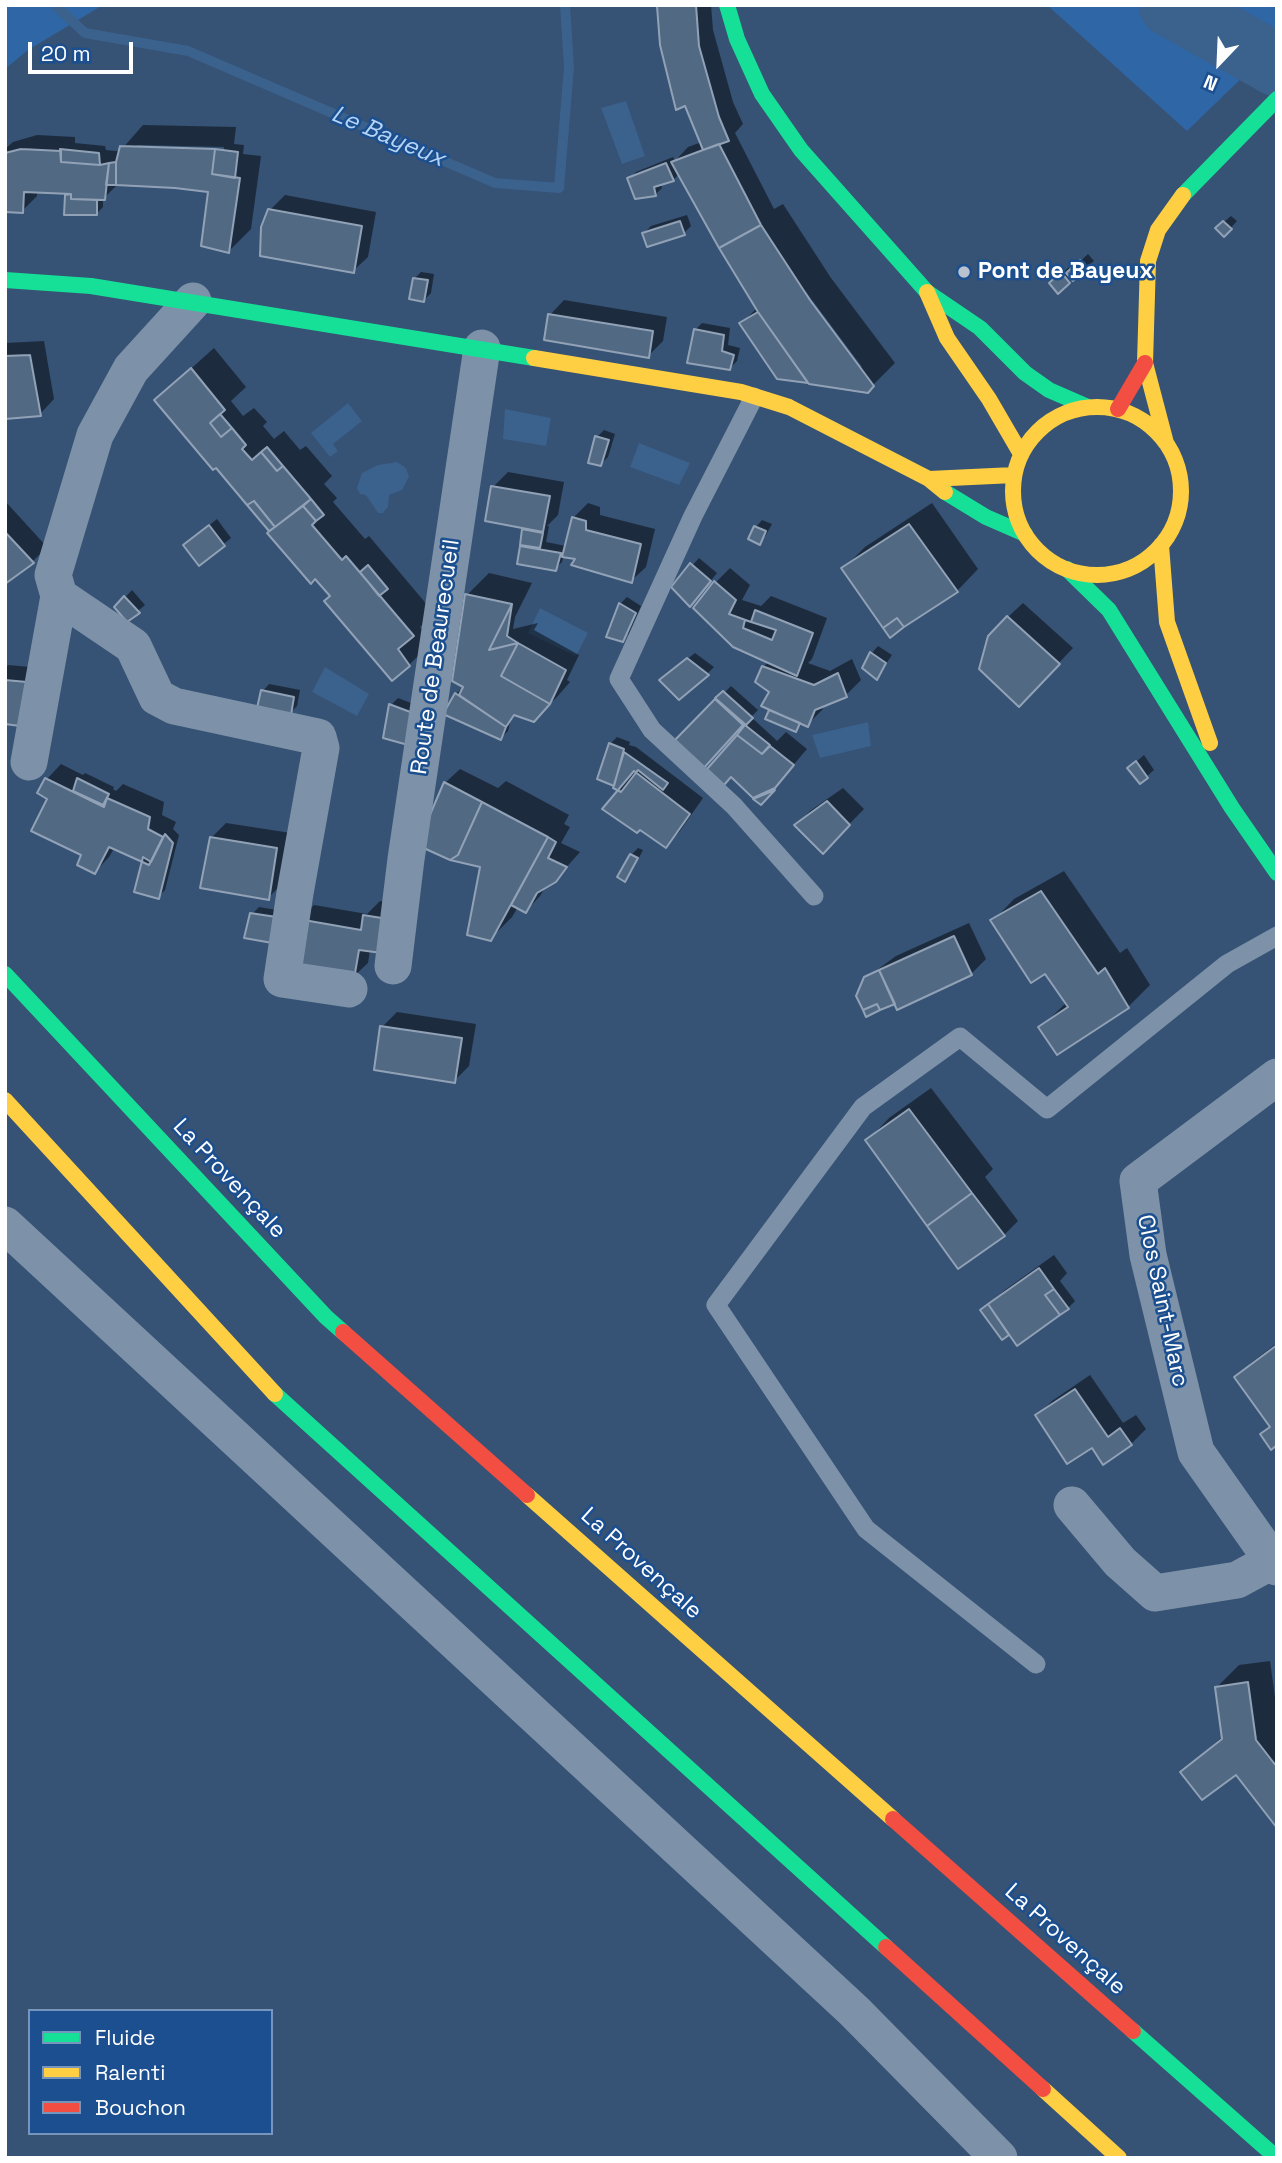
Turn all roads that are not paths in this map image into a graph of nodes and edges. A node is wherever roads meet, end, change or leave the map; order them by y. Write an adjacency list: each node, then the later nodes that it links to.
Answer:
1 (727, 5): 4 (main road)
2 (1277, 99): 7 (main road)
3 (5, 280): 5 (main road)
4 (927, 292): 9 (main road); 12 (main road)
5 (193, 301): 6 (main road); 18 (street)
6 (482, 348): 8 (main road); 24 (street, Route de Beaurecueil)
7 (1145, 363): 10 (main road); 11 (main road)
8 (754, 397): 14 (main road); 22 (lane)
9 (1088, 407): 10 (main road); 12 (main road)
10 (1118, 410): 11 (main road)
11 (1166, 443): 16 (main road)
12 (1021, 454): 13 (main road)
13 (1014, 475): 14 (main road); 15 (main road)
14 (929, 479): 15 (main road)
15 (1025, 534): 17 (main road)
16 (1161, 545): 17 (main road); 20 (main road)
17 (1067, 569): 20 (main road)
18 (59, 596): 19 (street); 26 (street)
19 (29, 762)
20 (1232, 808): 21 (main road)
21 (1277, 873)
22 (814, 897)
23 (1277, 936): 32 (lane)
24 (393, 966)
25 (5, 974): 35 (main road, La Provençale)
26 (349, 989)
27 (1277, 1077): 31 (street, Clos Saint-Marc)
28 (5, 1100): 34 (main road)
29 (5, 1225): 33 (street)
30 (1072, 1505): 31 (street)
31 (1275, 1564)
32 (1036, 1664)
33 (999, 2158)
34 (1119, 2158)
35 (1277, 2158)

